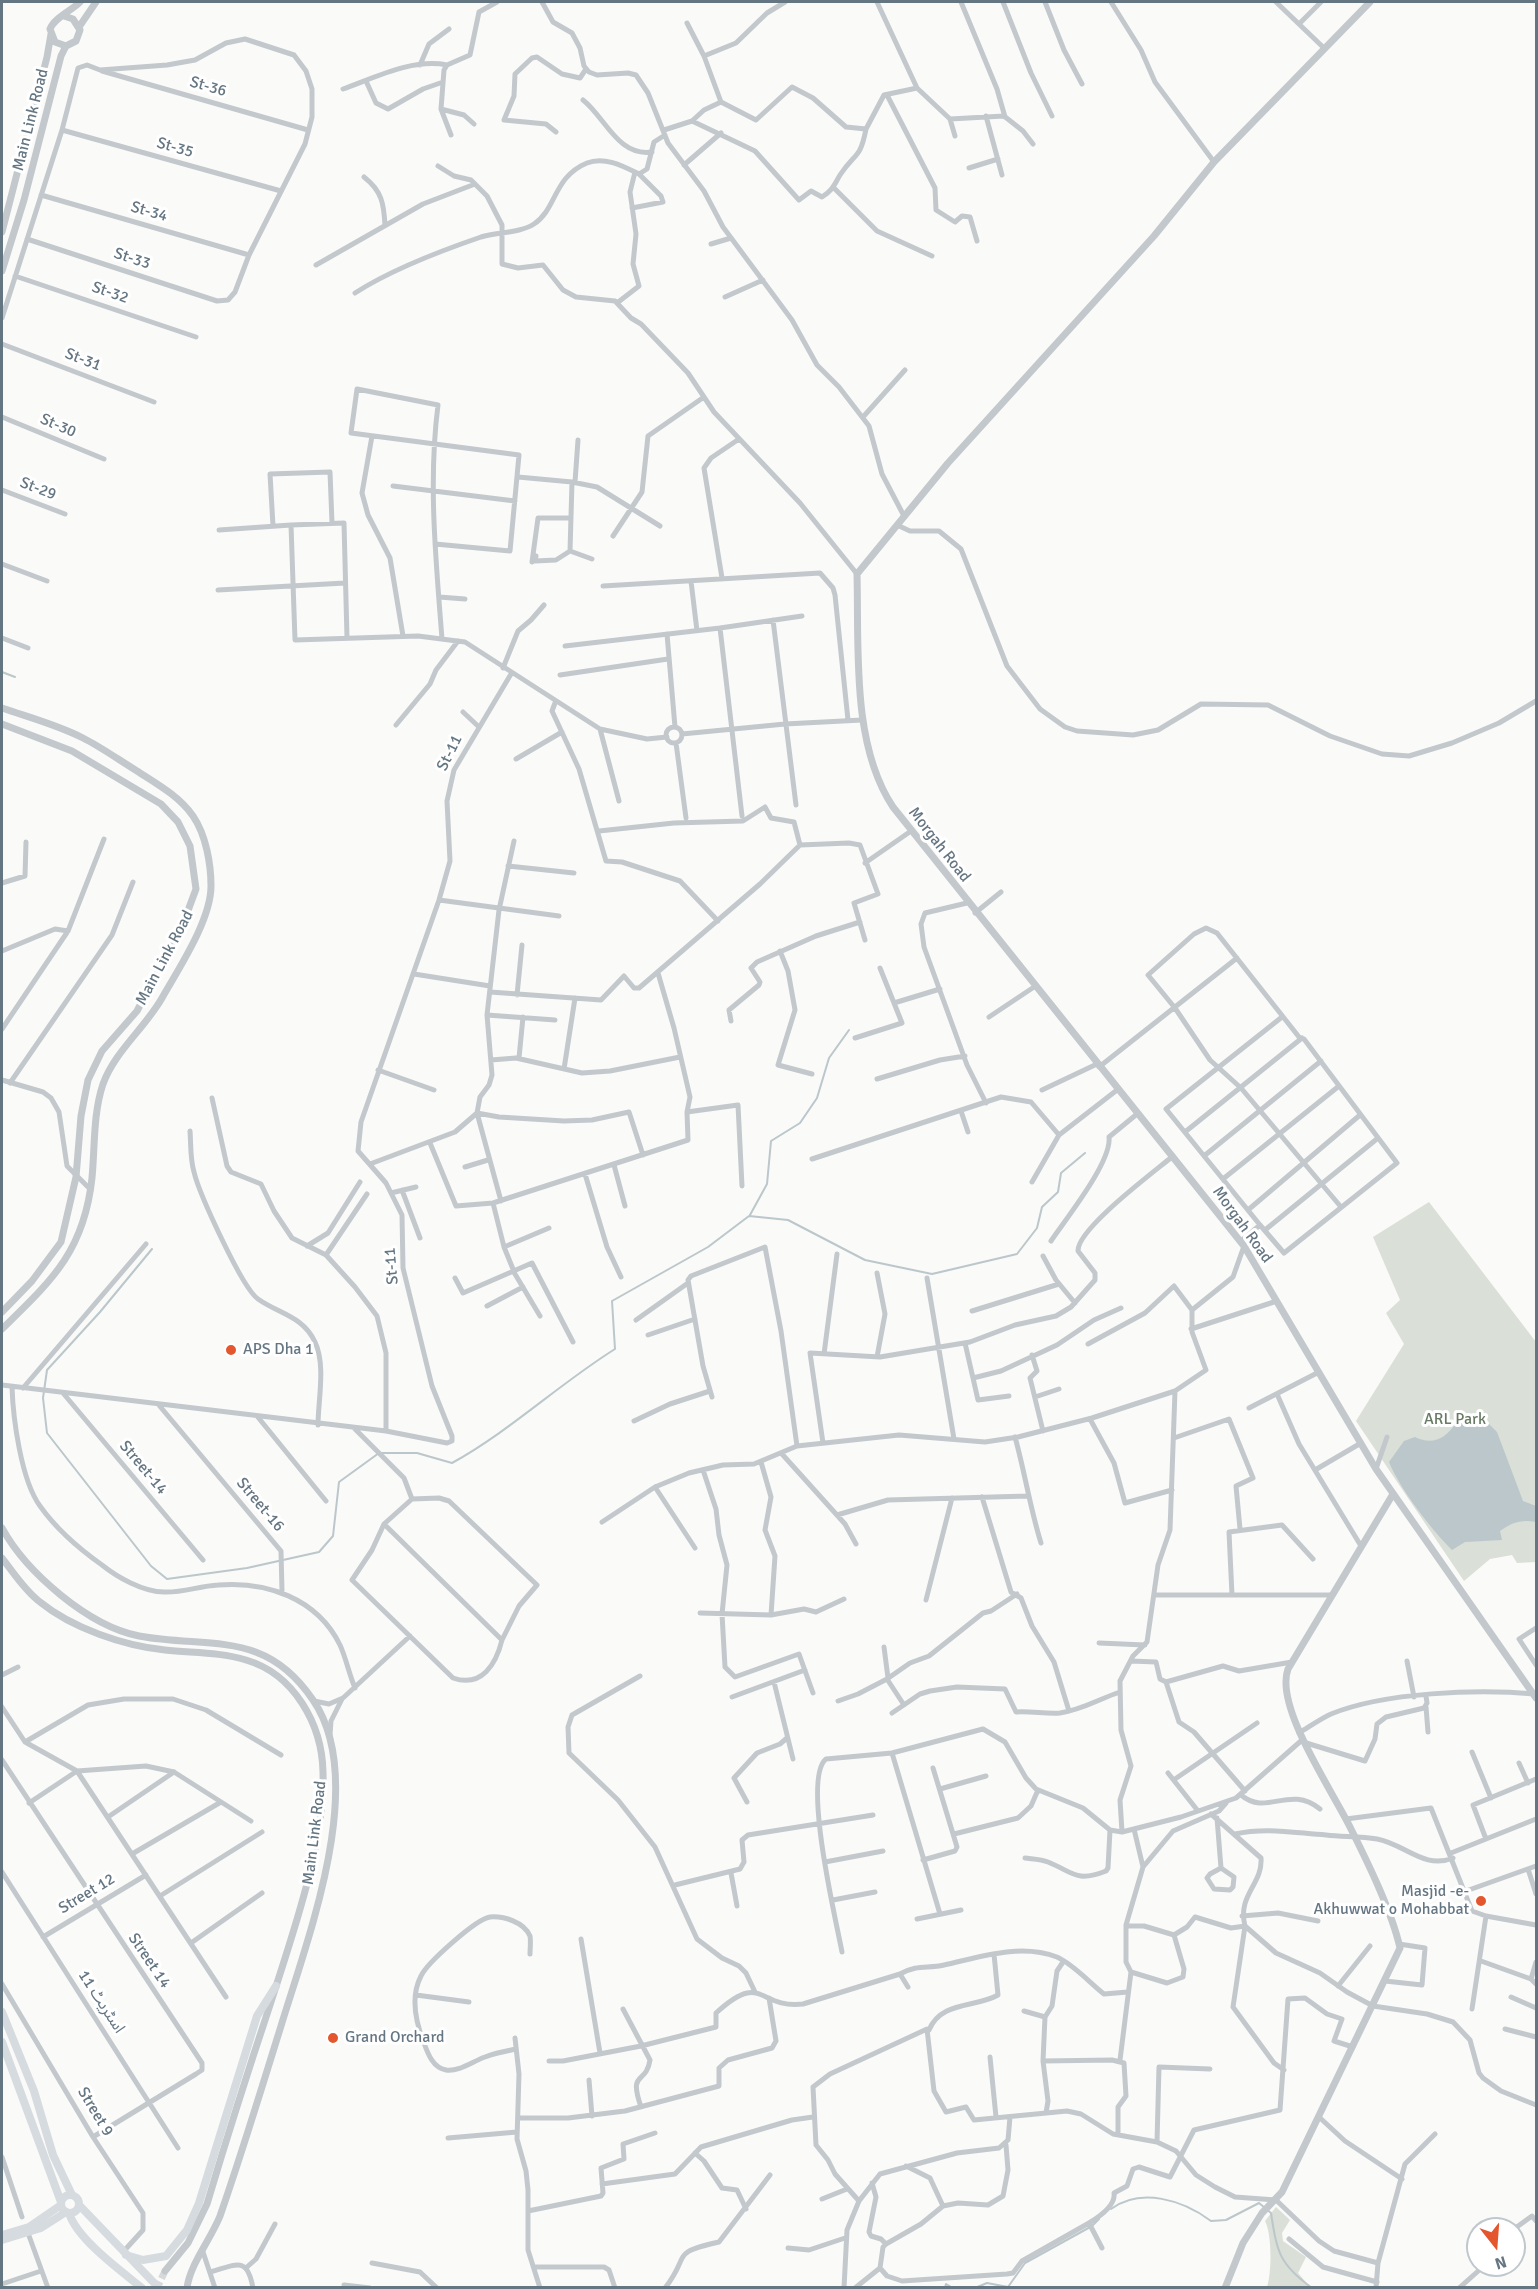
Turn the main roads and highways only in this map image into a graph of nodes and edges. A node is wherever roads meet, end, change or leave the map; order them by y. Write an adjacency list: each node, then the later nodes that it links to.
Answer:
1 (276, 1986): 9 (main road)
2 (2, 2012): 4 (main road)
3 (2, 2042): 6 (main road)
4 (72, 2195): 5 (main road); 6 (main road)
5 (80, 2205): 6 (main road); 9 (main road)
6 (64, 2208): 7 (main road); 8 (main road); 10 (main road)
7 (2, 2235)
8 (2, 2240)
9 (124, 2253): 11 (main road)
10 (142, 2288)
11 (159, 2288)

